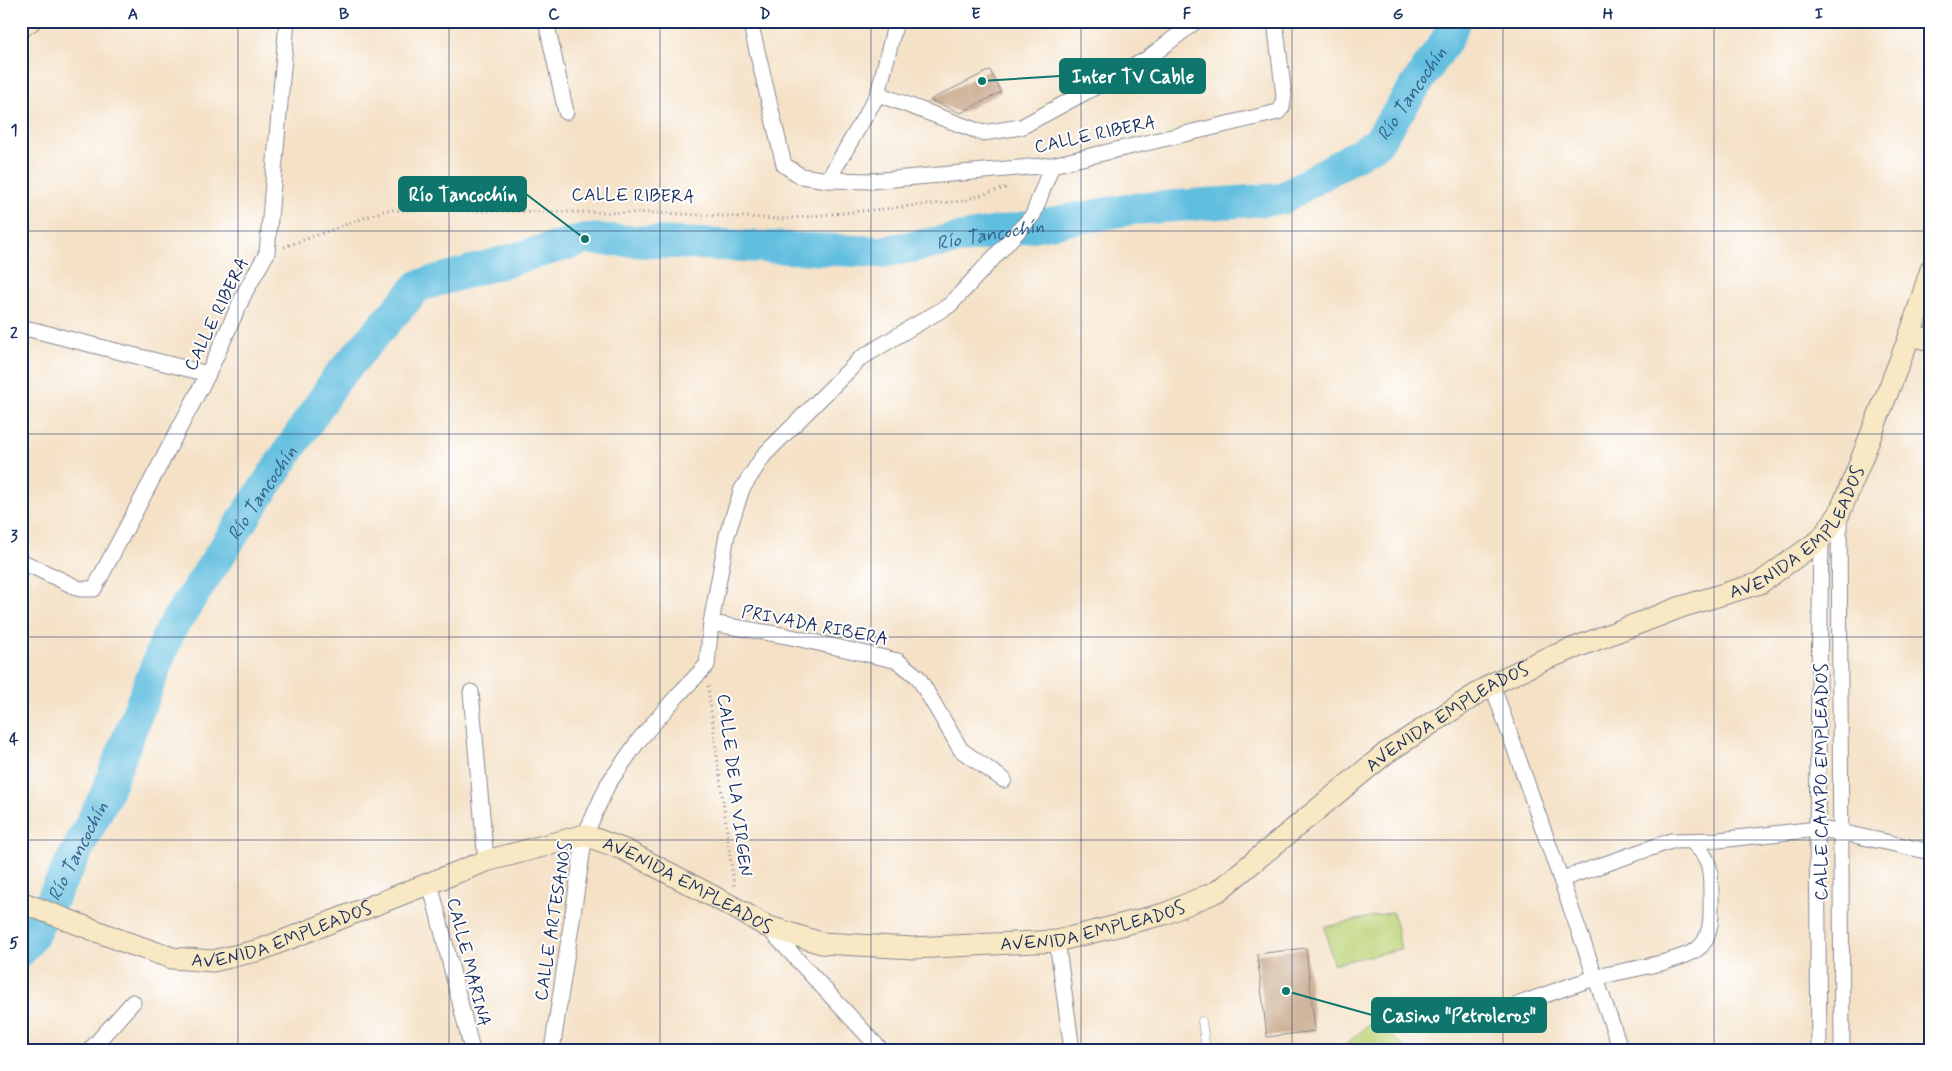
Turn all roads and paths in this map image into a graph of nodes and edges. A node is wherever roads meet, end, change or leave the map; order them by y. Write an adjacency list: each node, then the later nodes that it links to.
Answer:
1 (30, 21): 8 (street)
2 (287, 21): 14 (street)
3 (546, 21): 10 (street)
4 (750, 21): 12 (street, CALLE RIBERA)
5 (896, 21): 9 (street)
6 (1196, 21): 9 (street)
7 (1275, 21): 11 (street, CALLE RIBERA)
8 (21, 27)
9 (878, 94): 12 (street)
10 (566, 112)
11 (1052, 165): 12 (street, CALLE RIBERA); 23 (street)
12 (828, 180)
13 (1010, 186): 14 (path, CALLE RIBERA)
14 (267, 253): 19 (street, CALLE RIBERA)
15 (1931, 269): 17 (street, AVENIDA EMPLEADOS)
16 (21, 327): 19 (street)
17 (1910, 335): 18 (street); 20 (street, AVENIDA EMPLEADOS)
18 (1931, 340)
19 (208, 374): 22 (street, CALLE RIBERA)
20 (1839, 514): 21 (street, AVENIDA EMPLEADOS); 29 (street, CALLE CAMPO EMPLEADOS)
21 (1821, 539): 25 (street, AVENIDA EMPLEADOS); 28 (street, CALLE CAMPO EMPLEADOS)
22 (21, 561)
23 (711, 623): 24 (street); 27 (street, PRIVADA RIBERA)
24 (707, 665): 30 (street, CALLE ARTESANOS); 37 (path, CALLE DE LA VIRGEN)
25 (1492, 684): 34 (street); 39 (street, AVENIDA EMPLEADOS)
26 (471, 692): 33 (street)
27 (1004, 780)
28 (1817, 829): 29 (street); 31 (street); 51 (street, CALLE CAMPO EMPLEADOS)
29 (1840, 832): 32 (street); 52 (street, CALLE CAMPO EMPLEADOS)
30 (585, 835): 33 (street, AVENIDA EMPLEADOS); 37 (street, AVENIDA EMPLEADOS); 46 (street, CALLE ARTESANOS)
31 (1691, 841): 34 (street); 40 (street)
32 (1931, 852)
33 (486, 861): 35 (street, AVENIDA EMPLEADOS)
34 (1562, 879): 40 (street)
35 (430, 883): 36 (street, AVENIDA EMPLEADOS); 45 (street, CALLE MARINA)
36 (21, 902)
37 (737, 908): 38 (street, AVENIDA EMPLEADOS)
38 (766, 926): 39 (street, AVENIDA EMPLEADOS); 47 (street)
39 (1057, 941): 48 (street)
40 (1596, 978): 42 (street); 50 (street)
41 (133, 1002): 44 (street)
42 (1487, 1016)
43 (1202, 1021): 49 (lane)
44 (90, 1050)
45 (472, 1050)
46 (552, 1050)
47 (881, 1050)
48 (1072, 1050)
49 (1206, 1050)
50 (1621, 1050)
51 (1819, 1050)
52 (1842, 1050)

